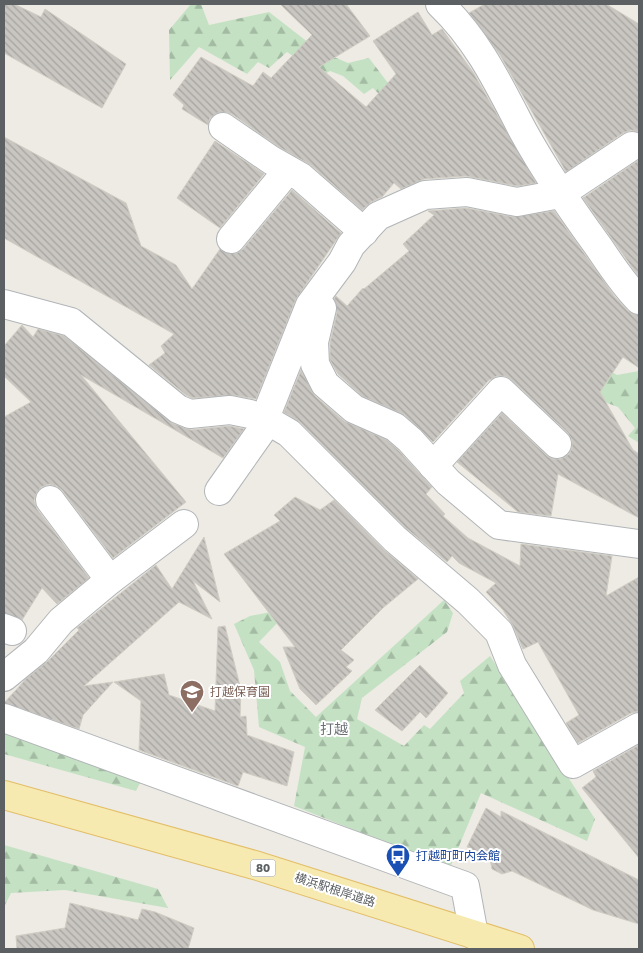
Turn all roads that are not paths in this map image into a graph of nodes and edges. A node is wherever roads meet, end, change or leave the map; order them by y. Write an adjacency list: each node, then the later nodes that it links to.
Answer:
1 (440, 4): 5 (street)
2 (223, 127): 4 (street)
3 (632, 146): 5 (street)
4 (288, 170): 6 (street); 7 (street)
5 (560, 194): 6 (street); 9 (street)
6 (364, 232): 8 (street)
7 (231, 240)
8 (321, 290): 11 (street); 13 (street)
9 (639, 300)
10 (4, 304): 11 (street)
11 (265, 419): 14 (street); 21 (street)
12 (557, 444): 13 (street)
13 (433, 466): 17 (street)
14 (219, 491)
15 (50, 500): 18 (street)
16 (184, 524): 18 (street)
17 (639, 544)
18 (110, 580): 19 (street)
19 (4, 677)
20 (4, 718): 23 (street)
21 (639, 727)
22 (4, 795): 23 (main road, 横浜駅根岸道路 / 80)
23 (474, 935): 24 (main road, 横浜駅根岸道路 / 80)
24 (520, 949)

